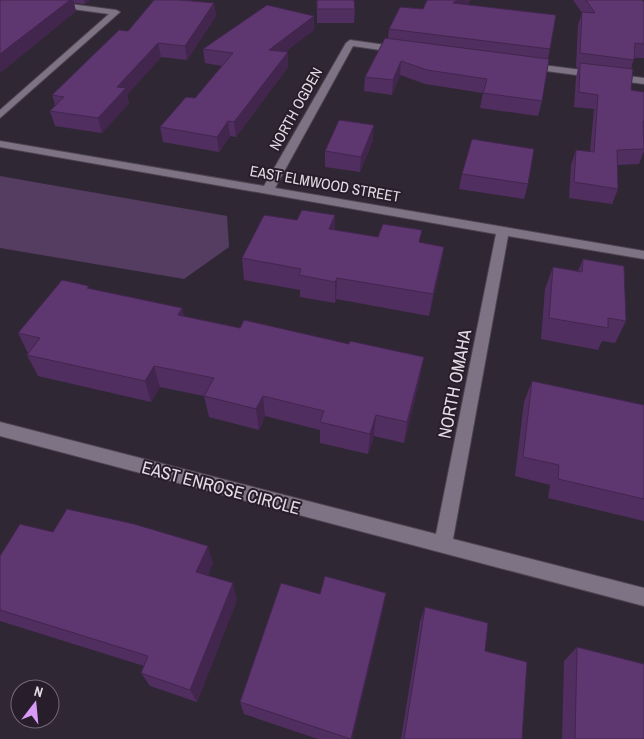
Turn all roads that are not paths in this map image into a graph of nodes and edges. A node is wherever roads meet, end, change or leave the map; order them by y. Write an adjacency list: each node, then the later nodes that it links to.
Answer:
1 (21, 0): 5 (street)
2 (409, 51): 7 (street, NORTH OGDEN)
3 (517, 65): 4 (street)
4 (644, 81)
5 (0, 115)
6 (0, 144): 7 (street, EAST ELMWOOD STREET)
7 (268, 190): 8 (street, EAST ELMWOOD STREET)
8 (503, 231): 9 (street, EAST ELMWOOD STREET); 11 (street, NORTH OMAHA)
9 (644, 255)
10 (0, 429): 11 (street, EAST ENROSE CIRCLE)
11 (443, 545): 12 (street, EAST ENROSE CIRCLE)
12 (644, 597)

